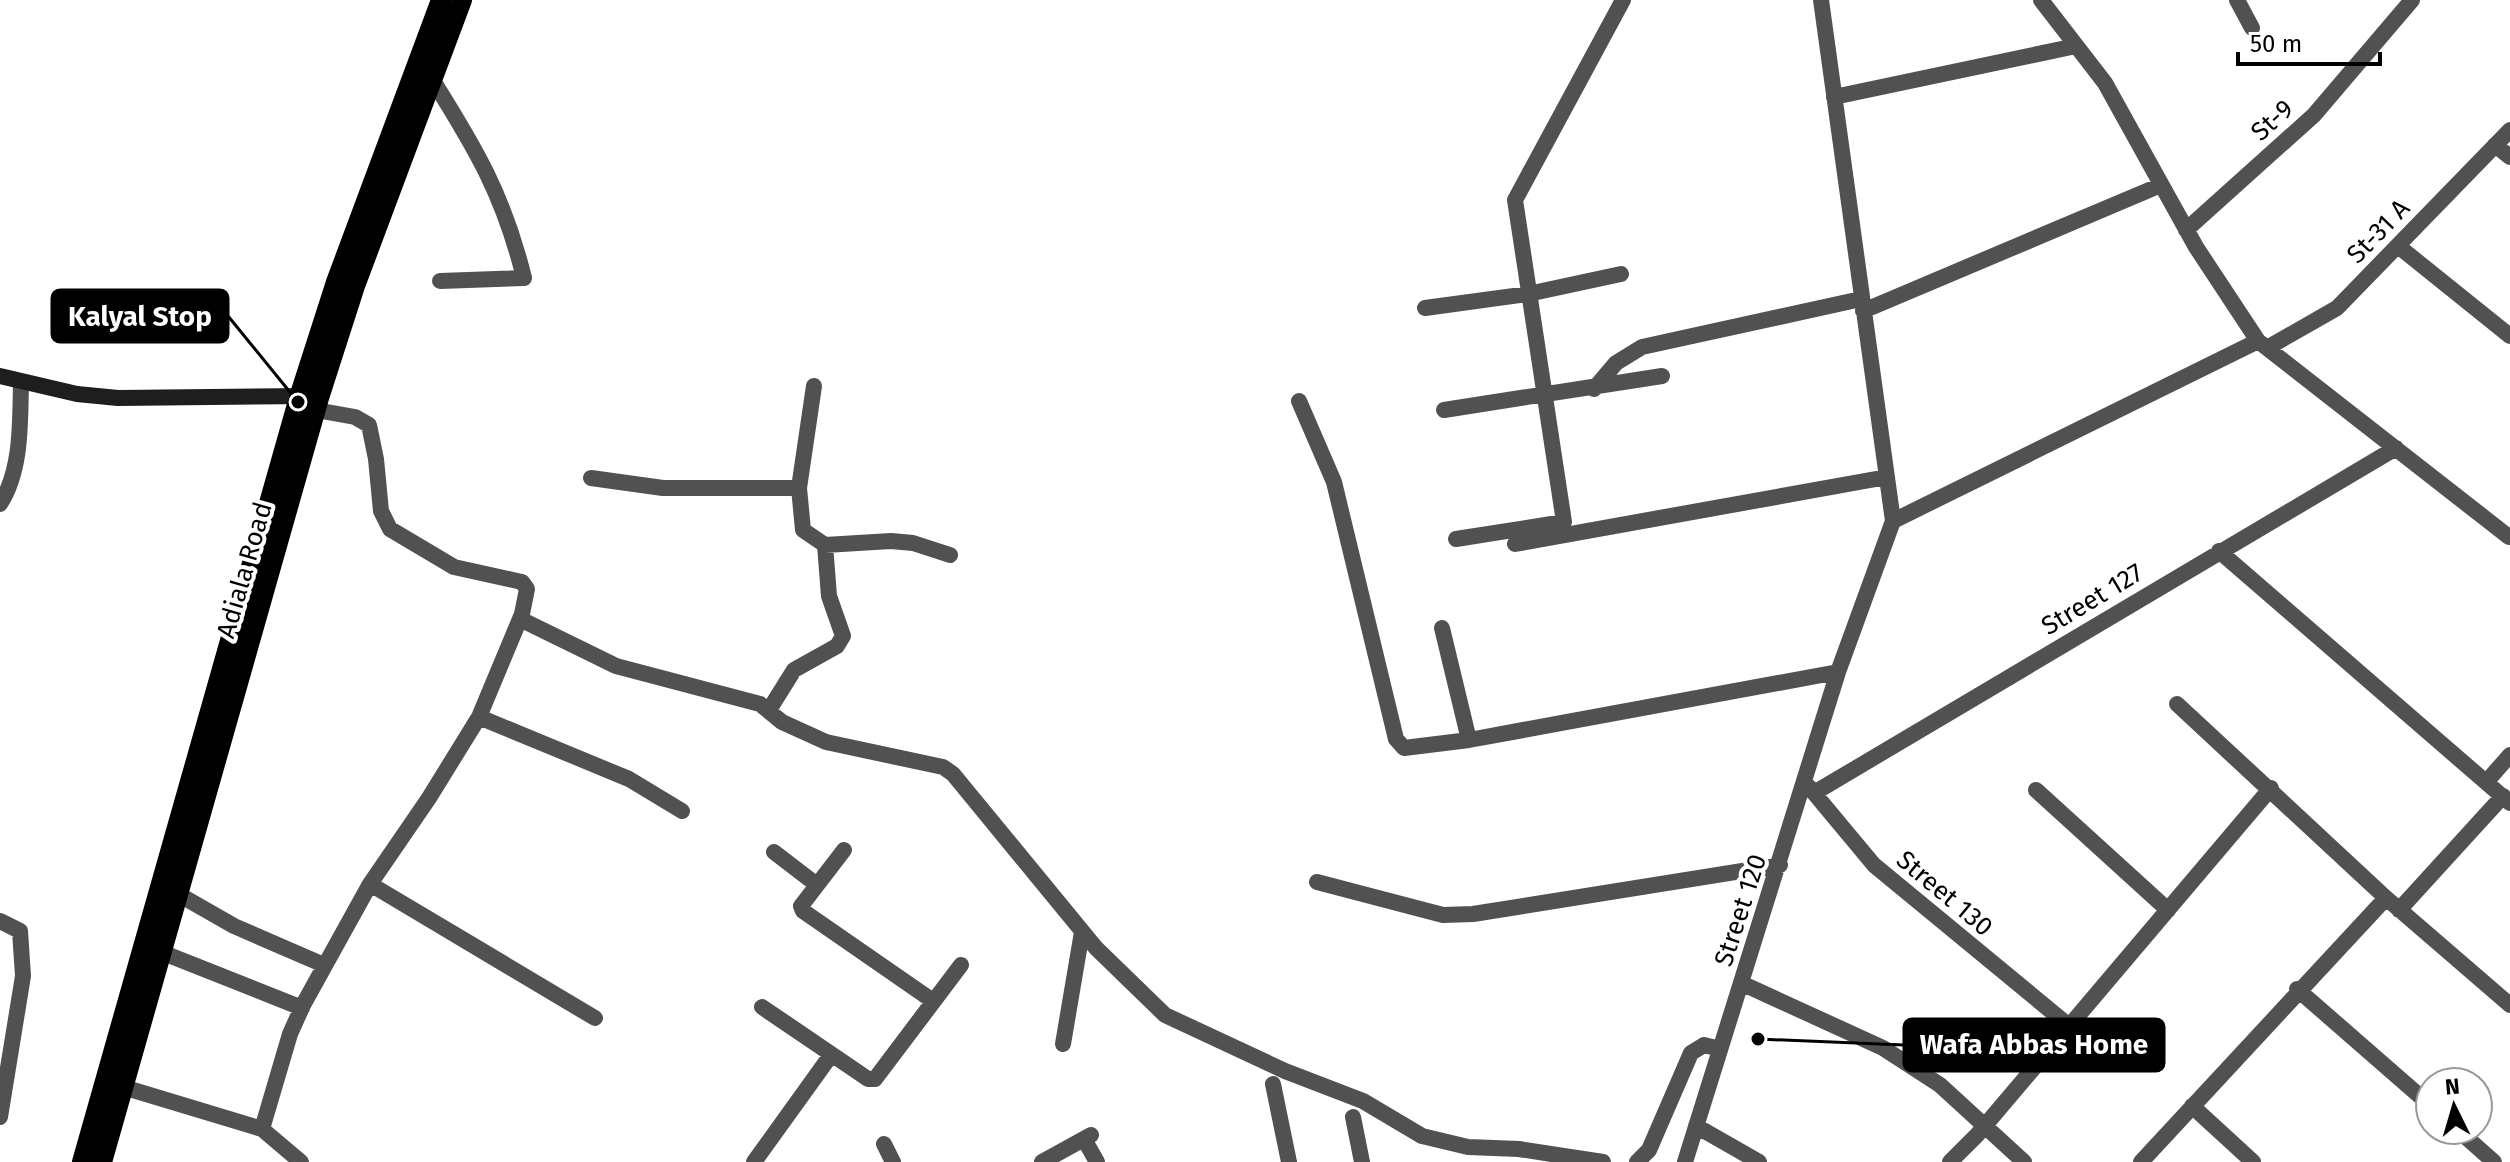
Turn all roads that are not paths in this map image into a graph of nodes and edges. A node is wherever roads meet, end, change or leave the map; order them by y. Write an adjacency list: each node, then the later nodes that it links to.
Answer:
1 (441, 0): 31 (main road, Adiala Road)
2 (462, 0): 10 (main road, Adiala Road)
3 (1623, 0): 20 (street)
4 (1821, 0): 11 (street)
5 (2041, 0): 9 (street)
6 (2237, 0): 8 (street)
7 (2412, 0): 16 (street, St-9)
8 (2252, 28)
9 (2076, 46): 11 (street); 15 (street)
10 (432, 79): 19 (street); 31 (main road, Adiala Road)
11 (1834, 97): 21 (street)
12 (2510, 130): 13 (street, St-31 A)
13 (2495, 145): 14 (street); 17 (street, St-31 A)
14 (2510, 157)
15 (2161, 185): 16 (street); 21 (street)
16 (2186, 230): 24 (street)
17 (2398, 246): 23 (street); 24 (street, St-31 A)
18 (1621, 274): 20 (street)
19 (440, 281)
20 (1528, 294): 22 (street); 30 (street)
21 (1862, 305): 29 (street); 35 (street)
22 (1425, 308)
23 (2510, 336)
24 (2263, 344): 34 (street); 39 (street, St-31 A)
25 (0, 376): 27 (main road)
26 (1662, 376): 29 (street)
27 (21, 382): 31 (main road); 38 (street)
28 (814, 386): 37 (street)
29 (1594, 389): 30 (street)
30 (1543, 398): 33 (street); 40 (street)
31 (312, 401): 48 (street); 68 (main road, Adiala Road); 100 (main road, Adiala Road)
32 (1299, 401): 54 (street)
33 (1444, 410)
34 (2396, 448): 42 (street); 46 (street, Street 127)
35 (1887, 477): 39 (street); 41 (street)
36 (591, 478): 37 (street)
37 (799, 488): 45 (street)
38 (0, 504)
39 (1893, 521): 50 (street, Street 120)
40 (1564, 522): 41 (street); 43 (street)
41 (1589, 532): 44 (street)
42 (2509, 537)
43 (1456, 539)
44 (1515, 544)
45 (825, 545): 47 (street); 52 (street)
46 (2219, 551): 56 (street); 57 (street, Street 127)
47 (950, 555)
48 (520, 619): 52 (street); 53 (street)
49 (1442, 628): 54 (street)
50 (1838, 672): 54 (street); 57 (street, Street 120)
51 (2177, 704): 58 (street)
52 (769, 710): 73 (street)
53 (479, 717): 61 (street); 66 (street)
54 (1469, 740)
55 (2510, 755): 56 (street)
56 (2488, 780): 60 (street)
57 (1810, 788): 64 (street, Street 120); 84 (street, Street 130)
58 (2271, 788): 69 (street); 70 (street)
59 (2036, 790): 70 (street)
60 (2507, 800): 71 (street)
61 (682, 811)
62 (844, 850): 67 (street)
63 (774, 852): 67 (street)
64 (1780, 865): 65 (street); 77 (street, Street 120)
65 (1317, 882)
66 (370, 884): 75 (street); 83 (street)
67 (817, 885): 79 (street)
68 (178, 894): 74 (main road, Adiala Road); 75 (street)
69 (2386, 898): 71 (street); 78 (street)
70 (2168, 910): 84 (street)
71 (2399, 910): 80 (street)
72 (0, 921): 92 (street)
73 (1082, 932): 85 (street); 99 (street)
74 (161, 952): 82 (street); 89 (main road, Adiala Road)
75 (324, 965): 82 (street)
76 (961, 965): 79 (street)
77 (1741, 983): 86 (street, Street 120); 95 (street)
78 (2297, 989): 90 (street); 91 (street)
79 (933, 1001): 87 (street)
80 (2510, 1005)
81 (762, 1007): 87 (street)
82 (302, 1008): 96 (street)
83 (595, 1018)
84 (2068, 1025): 95 (street)
85 (1063, 1044)
86 (1720, 1049): 94 (street, Street 120); 110 (street)
87 (831, 1055): 103 (street)
88 (1273, 1084): 107 (street)
89 (123, 1087): 96 (street); 101 (main road, Adiala Road)
90 (2414, 1091)
91 (2192, 1106): 115 (street); 116 (street)
92 (0, 1117)
93 (1353, 1117): 108 (street)
94 (1696, 1126): 111 (street, Street 120); 112 (street)
95 (1984, 1127): 113 (street); 114 (street)
96 (262, 1129): 102 (street)
97 (884, 1144): 104 (street)
98 (2476, 1146): 117 (street)
99 (1501, 1155): 109 (street)
100 (82, 1162)
101 (102, 1162)
102 (301, 1162)
103 (754, 1162)
104 (893, 1162)
105 (1042, 1162): 106 (street)
106 (1097, 1162)
107 (1289, 1162)
108 (1362, 1162)
109 (1603, 1162)
110 (1637, 1162)
111 (1685, 1162)
112 (1759, 1162)
113 (1950, 1162)
114 (2024, 1162)
115 (2141, 1162)
116 (2253, 1162)
117 (2494, 1162)

